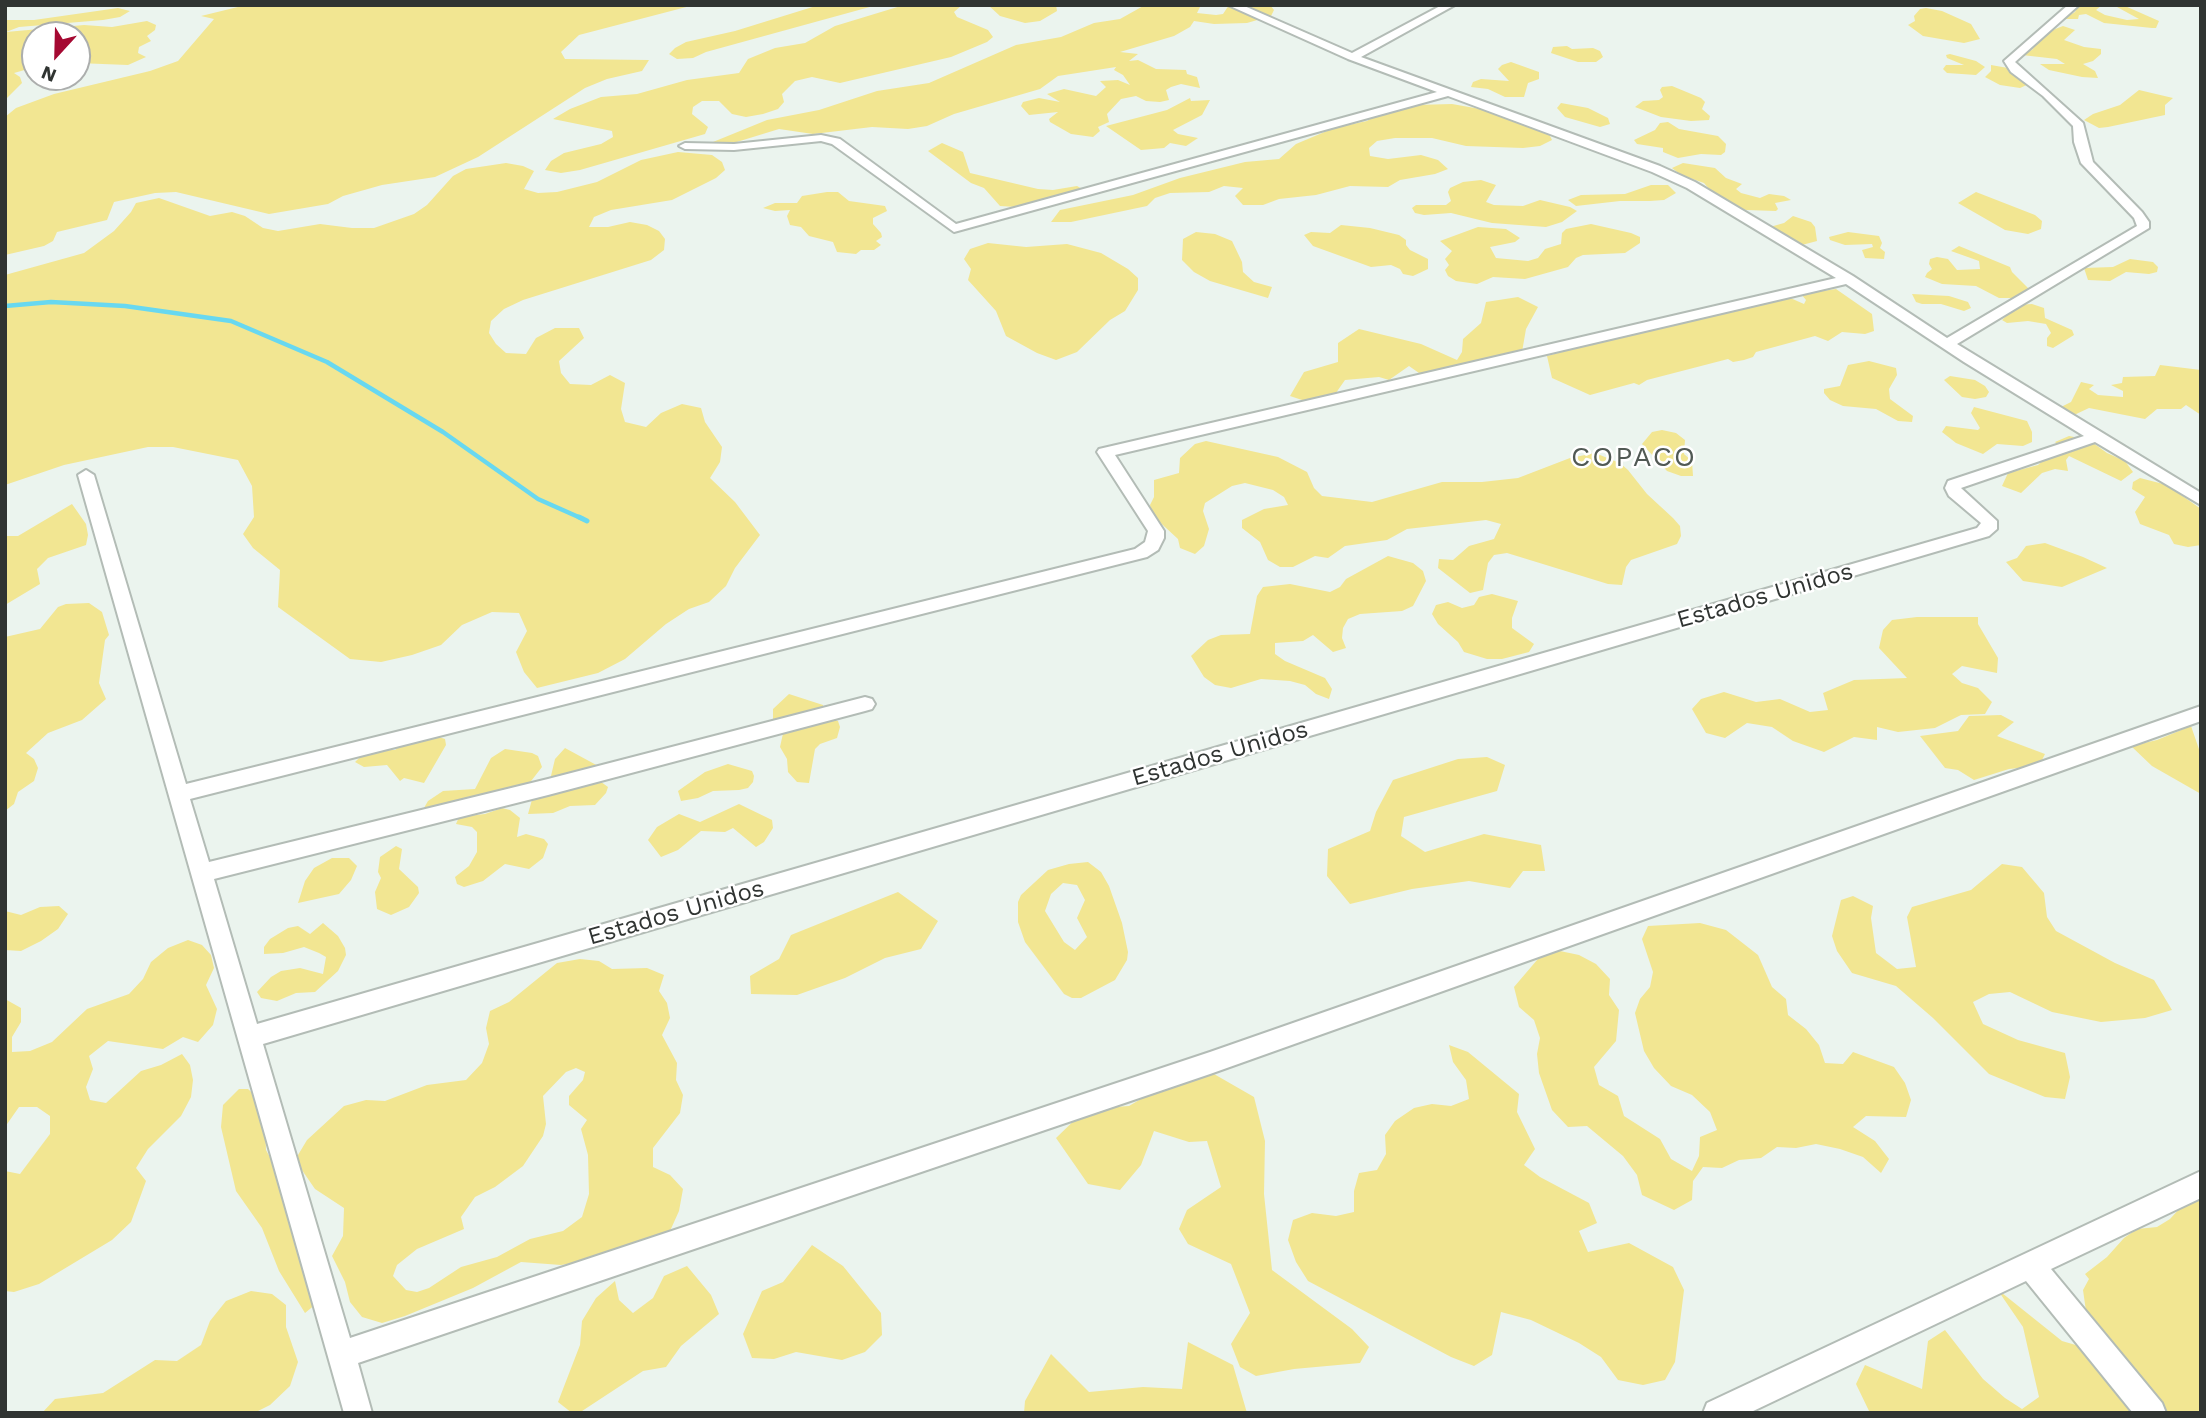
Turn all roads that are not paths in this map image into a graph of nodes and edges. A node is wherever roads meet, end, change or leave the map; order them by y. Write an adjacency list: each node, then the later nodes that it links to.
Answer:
1 (1233, 5): 4 (street)
2 (1450, 5): 4 (street)
3 (2074, 5): 8 (street)
4 (1352, 57): 5 (street)
5 (1446, 93): 6 (street); 7 (street)
6 (685, 146)
7 (1848, 279): 8 (street); 14 (street)
8 (1947, 344): 9 (street)
9 (2096, 438): 11 (street); 16 (street, Estados Unidos)
10 (86, 475): 14 (street)
11 (2201, 500)
12 (865, 704): 15 (street)
13 (2201, 713): 19 (street)
14 (178, 794): 15 (street)
15 (201, 873): 16 (street)
16 (248, 1037): 19 (street)
17 (2201, 1184): 18 (street)
18 (2029, 1264): 21 (street); 22 (street)
19 (341, 1354): 20 (street)
20 (358, 1413)
21 (1717, 1413)
22 (2152, 1413)

